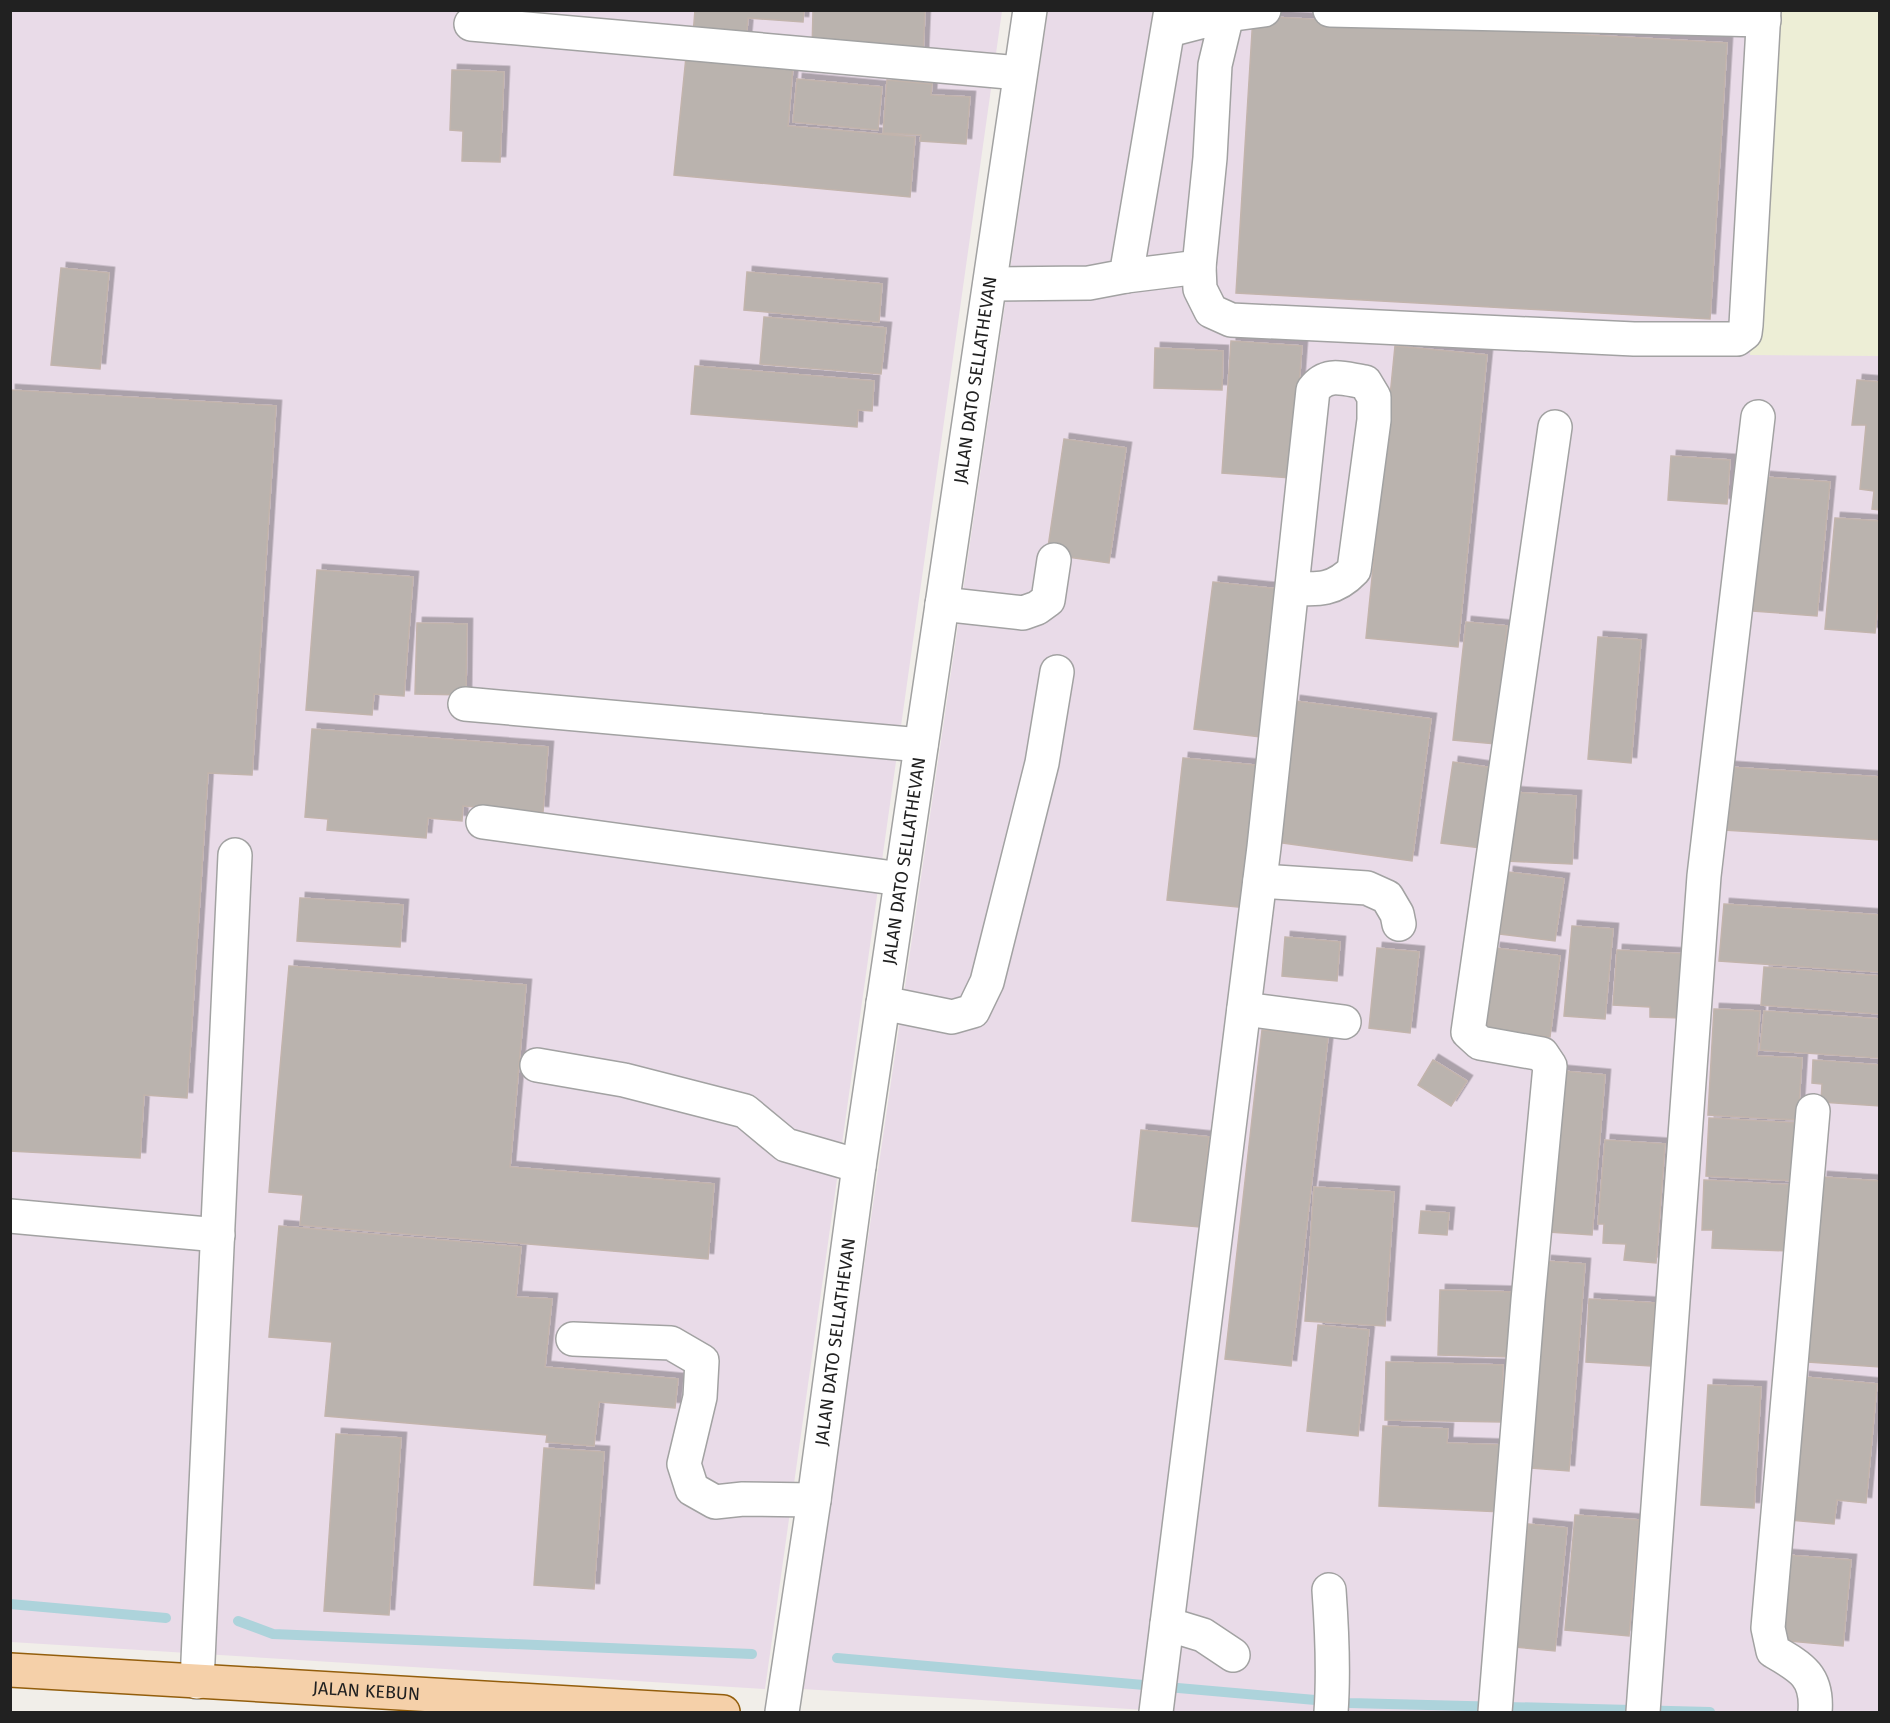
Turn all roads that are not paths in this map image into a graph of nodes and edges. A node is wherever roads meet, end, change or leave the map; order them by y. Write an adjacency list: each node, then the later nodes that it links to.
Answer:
1 (1030, 10): 8 (street, JALAN DATO SELLATHEVAN)
2 (1264, 10): 4 (street)
3 (1330, 10): 5 (street)
4 (1227, 15): 6 (street); 9 (street)
5 (1764, 15): 9 (street)
6 (1170, 20): 10 (street)
7 (471, 24): 8 (street)
8 (1020, 73): 11 (street, JALAN DATO SELLATHEVAN)
9 (1199, 267): 10 (street)
10 (1126, 276): 11 (street)
11 (990, 284): 16 (street, JALAN DATO SELLATHEVAN)
12 (1758, 417): 41 (street)
13 (1555, 427): 43 (street)
14 (1054, 560): 16 (street)
15 (1292, 588): 15 (street); 23 (street)
16 (942, 604): 19 (street, JALAN DATO SELLATHEVAN)
17 (1057, 672): 25 (street)
18 (465, 704): 19 (street)
19 (909, 744): 22 (street, JALAN DATO SELLATHEVAN)
20 (483, 822): 22 (street)
21 (235, 855): 32 (street)
22 (874, 876): 25 (street, JALAN DATO SELLATHEVAN)
23 (1260, 880): 24 (street); 26 (street)
24 (1399, 924)
25 (883, 1003): 30 (street, JALAN DATO SELLATHEVAN)
26 (1244, 1009): 27 (street); 36 (street)
27 (1344, 1022)
28 (537, 1065): 30 (street)
29 (1813, 1111): 44 (street)
30 (859, 1166): 34 (street, JALAN DATO SELLATHEVAN)
31 (10, 1216): 32 (street)
32 (218, 1235): 39 (street)
33 (573, 1339): 34 (street)
34 (814, 1500): 46 (street, JALAN DATO SELLATHEVAN)
35 (1329, 1590): 42 (street)
36 (1167, 1624): 37 (street); 40 (street)
37 (1233, 1656)
38 (10, 1670): 39 (main road, JALAN KEBUN)
39 (197, 1682): 45 (main road, JALAN KEBUN)
40 (1158, 1695)
41 (1644, 1697)
42 (1332, 1702)
43 (1496, 1705)
44 (1815, 1711)
45 (723, 1713)
46 (782, 1713)

